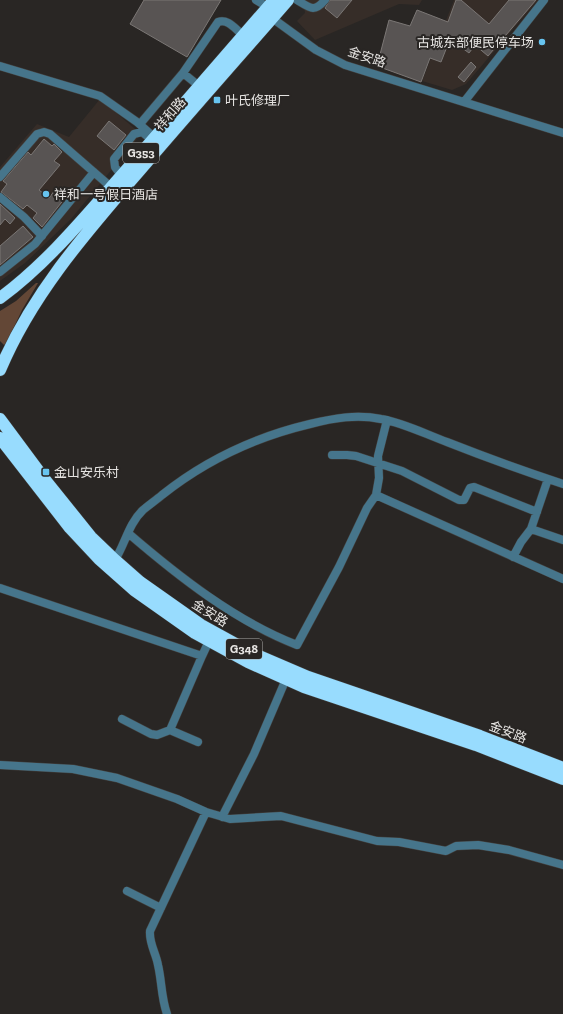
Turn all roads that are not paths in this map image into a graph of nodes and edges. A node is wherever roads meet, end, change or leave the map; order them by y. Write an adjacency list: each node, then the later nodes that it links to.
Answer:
1 (256, 0): 5 (street, 金安路)
2 (297, 0): 3 (street)
3 (325, 0)
4 (544, 0): 10 (street)
5 (277, 7): 6 (highway, 祥和路 / G353); 10 (street, 金安路); 22 (highway, 祥和路 / G353)
6 (243, 35): 8 (street); 9 (highway, 祥和路 / G353)
7 (0, 66): 11 (street)
8 (183, 73): 9 (street); 11 (street)
9 (199, 86): 13 (highway, 祥和路 / G353)
10 (464, 102): 12 (street, 金安路)
11 (140, 124): 13 (street)
12 (563, 133)
13 (153, 139): 15 (highway, 祥和路 / G353); 15 (street)
14 (94, 172): 16 (street); 17 (street); 19 (street)
15 (121, 175): 17 (highway, 祥和路 / G353)
16 (0, 177)
17 (111, 187): 21 (highway, 祥和路 / G353)
18 (0, 197): 19 (street)
19 (42, 236): 20 (street)
20 (0, 272)
21 (0, 298)
22 (0, 370)
23 (0, 418): 36 (highway, 金安路 / G348)
24 (387, 420): 27 (street); 28 (street); 33 (street)
25 (0, 438): 39 (highway, 金安路 / G348)
26 (332, 455): 27 (street)
27 (378, 464): 30 (street); 31 (street)
28 (548, 479): 29 (street); 31 (street)
29 (563, 484)
30 (376, 495): 33 (street); 35 (street)
31 (537, 512): 32 (street)
32 (531, 529): 34 (street); 35 (street)
33 (128, 533): 36 (street)
34 (563, 540)
35 (513, 557): 37 (street)
36 (115, 560): 46 (highway, 金安路 / G348)
37 (563, 579)
38 (0, 588): 40 (street)
39 (209, 642): 40 (street); 41 (highway, 金安路 / G348)
40 (202, 656): 43 (street)
41 (286, 679): 47 (highway, 金安路 / G348); 49 (street)
42 (122, 720): 43 (street)
43 (170, 730): 44 (street)
44 (198, 742)
45 (0, 765): 48 (street)
46 (563, 768)
47 (563, 779)
48 (206, 812): 49 (street); 52 (street)
49 (222, 817): 50 (street)
50 (563, 865)
51 (127, 891): 52 (street)
52 (161, 908): 53 (street)
53 (167, 1014)

